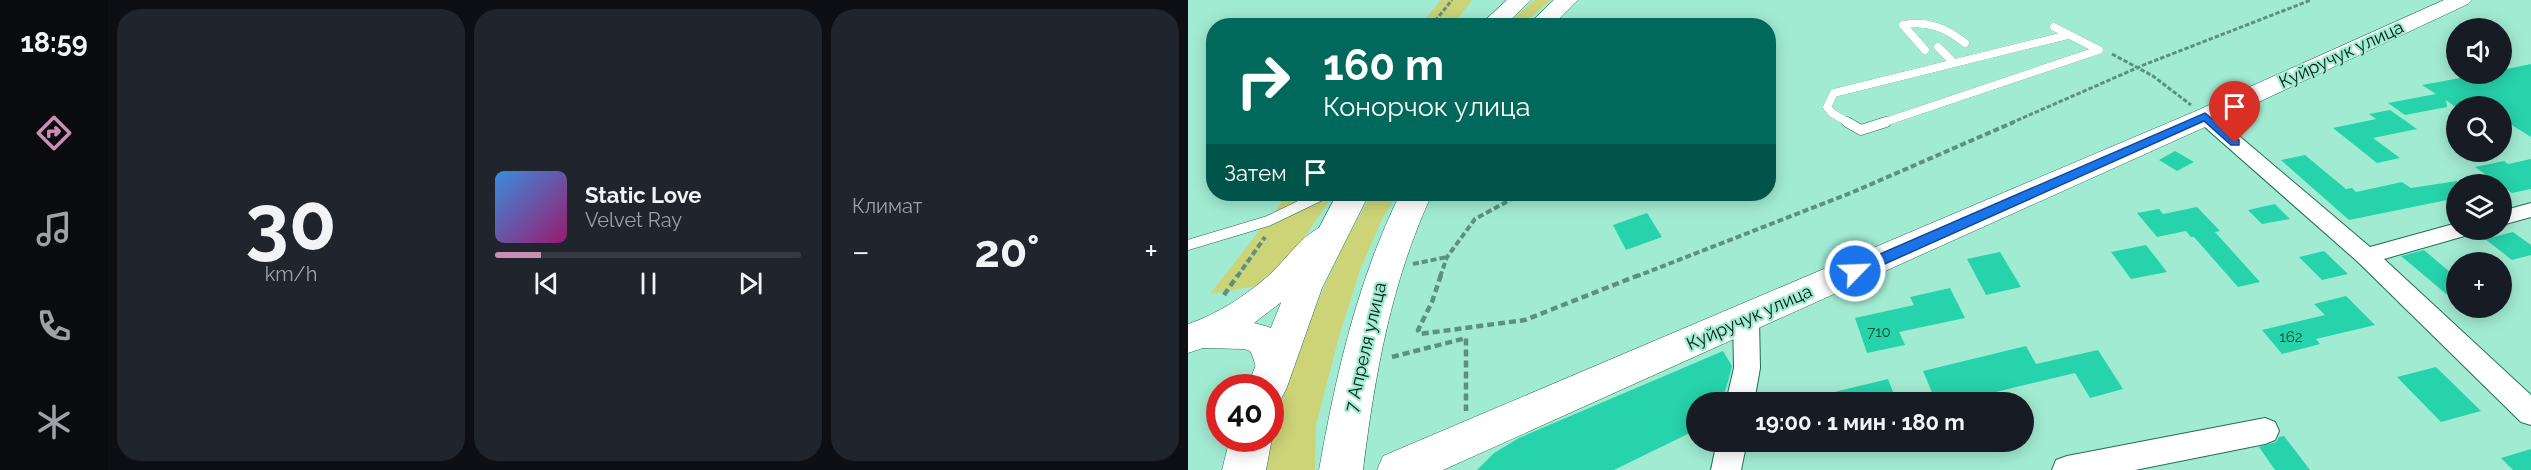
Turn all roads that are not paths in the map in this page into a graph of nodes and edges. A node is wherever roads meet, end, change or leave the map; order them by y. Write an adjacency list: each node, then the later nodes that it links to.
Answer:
1 (1489, 0): 5 (main road)
2 (1520, 0): 6 (main road)
3 (1567, 0): 7 (main road)
4 (2461, 0): 14 (street, Куйручук улица)
5 (1477, 18)
6 (1499, 18)
7 (1548, 18)
8 (2055, 27): 9 (lane)
9 (2068, 35): 13 (lane); 13 (lane)
10 (1965, 42): 12 (lane)
11 (1938, 47): 13 (lane)
12 (1925, 50)
13 (1954, 63)
14 (2205, 117): 21 (street); 22 (street, Куйручук улица)
15 (1416, 201): 32 (main road, 7 Апреля улица)
16 (1339, 202): 20 (lane); 23 (street); 25 (main road)
17 (2531, 210): 18 (street)
18 (2512, 215)
19 (2446, 234): 21 (street)
20 (1188, 245)
21 (2367, 256): 27 (street)
22 (1746, 319): 26 (street); 33 (street, Куйручук улица)
23 (1195, 337): 24 (street)
24 (1270, 374)
25 (1271, 374)
26 (1742, 392)
27 (2531, 413)
28 (2265, 431): 35 (street)
29 (1248, 452): 31 (main road)
30 (1730, 452): 34 (street)
31 (1244, 470)
32 (1341, 470)
33 (1398, 470)
34 (1726, 470)
35 (2067, 470)

